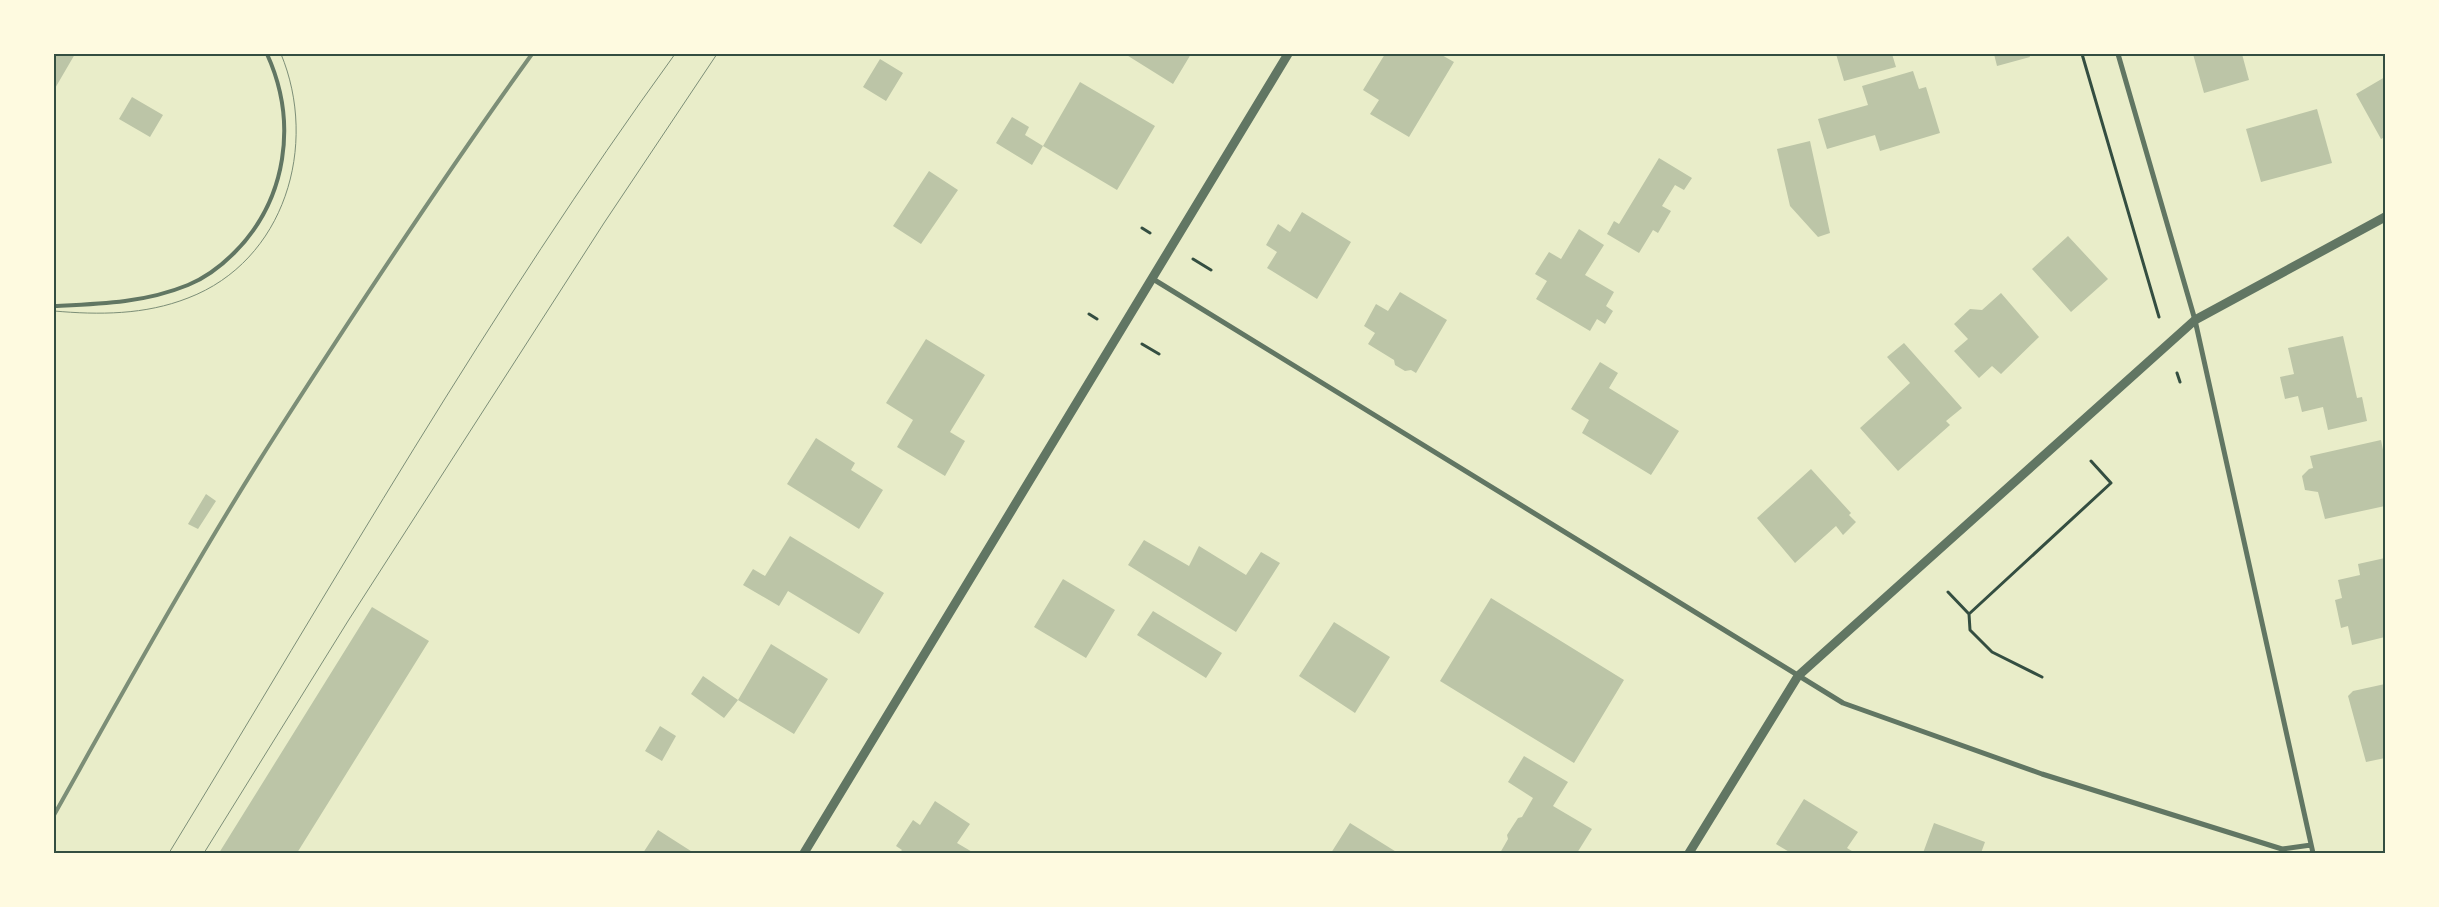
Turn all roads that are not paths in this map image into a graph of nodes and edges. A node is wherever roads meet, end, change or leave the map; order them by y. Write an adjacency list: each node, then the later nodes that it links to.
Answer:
1 (267, 54): 6 (lane)
2 (1288, 54): 5 (street)
3 (2118, 54): 7 (street)
4 (2385, 217): 7 (street)
5 (1152, 279): 8 (street); 10 (street)
6 (54, 306)
7 (2195, 320): 8 (street); 9 (street)
8 (1798, 676): 9 (street); 11 (street)
9 (2311, 845): 12 (street)
10 (804, 853)
11 (1689, 853)
12 (2313, 853)

